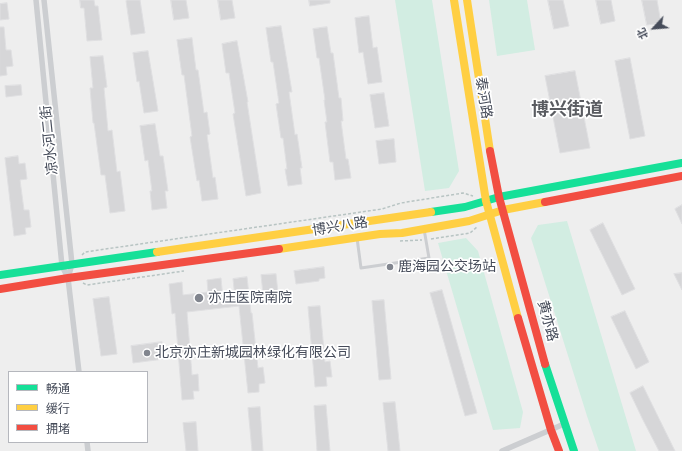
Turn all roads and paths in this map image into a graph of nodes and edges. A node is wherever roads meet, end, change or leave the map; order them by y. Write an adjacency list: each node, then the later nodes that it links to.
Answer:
1 (36, 0): 14 (street, 凉水河二街)
2 (44, 0): 13 (street, 凉水河二街)
3 (454, 0): 8 (street, 泰河路)
4 (467, 0): 7 (street, 泰河路)
5 (682, 163): 7 (street, 博兴八路)
6 (682, 176): 9 (street, 博兴八路)
7 (499, 197): 8 (street, 博兴八路); 9 (street, 黄亦路)
8 (486, 201): 10 (street, 黄亦路); 13 (street, 博兴八路); 13 (path)
9 (503, 210): 10 (street, 博兴八路); 19 (street, 黄亦路)
10 (490, 215): 11 (street, 博兴八路); 20 (street, 黄亦路)
11 (424, 229): 12 (street, 博兴八路); 12 (lane)
12 (357, 237): 16 (street, 博兴八路)
13 (72, 264): 14 (street, 博兴八路); 16 (street, 凉水河二街)
14 (62, 266): 15 (street, 博兴八路); 16 (street, 凉水河二街)
15 (0, 275)
16 (68, 278): 17 (street, 博兴八路); 18 (street, 凉水河二街)
17 (0, 289)
18 (79, 371)
19 (564, 424): 20 (street); 23 (street, 黄亦路)
20 (551, 430): 21 (street); 22 (street, 黄亦路)
21 (502, 451)
22 (559, 451)
23 (574, 451)

